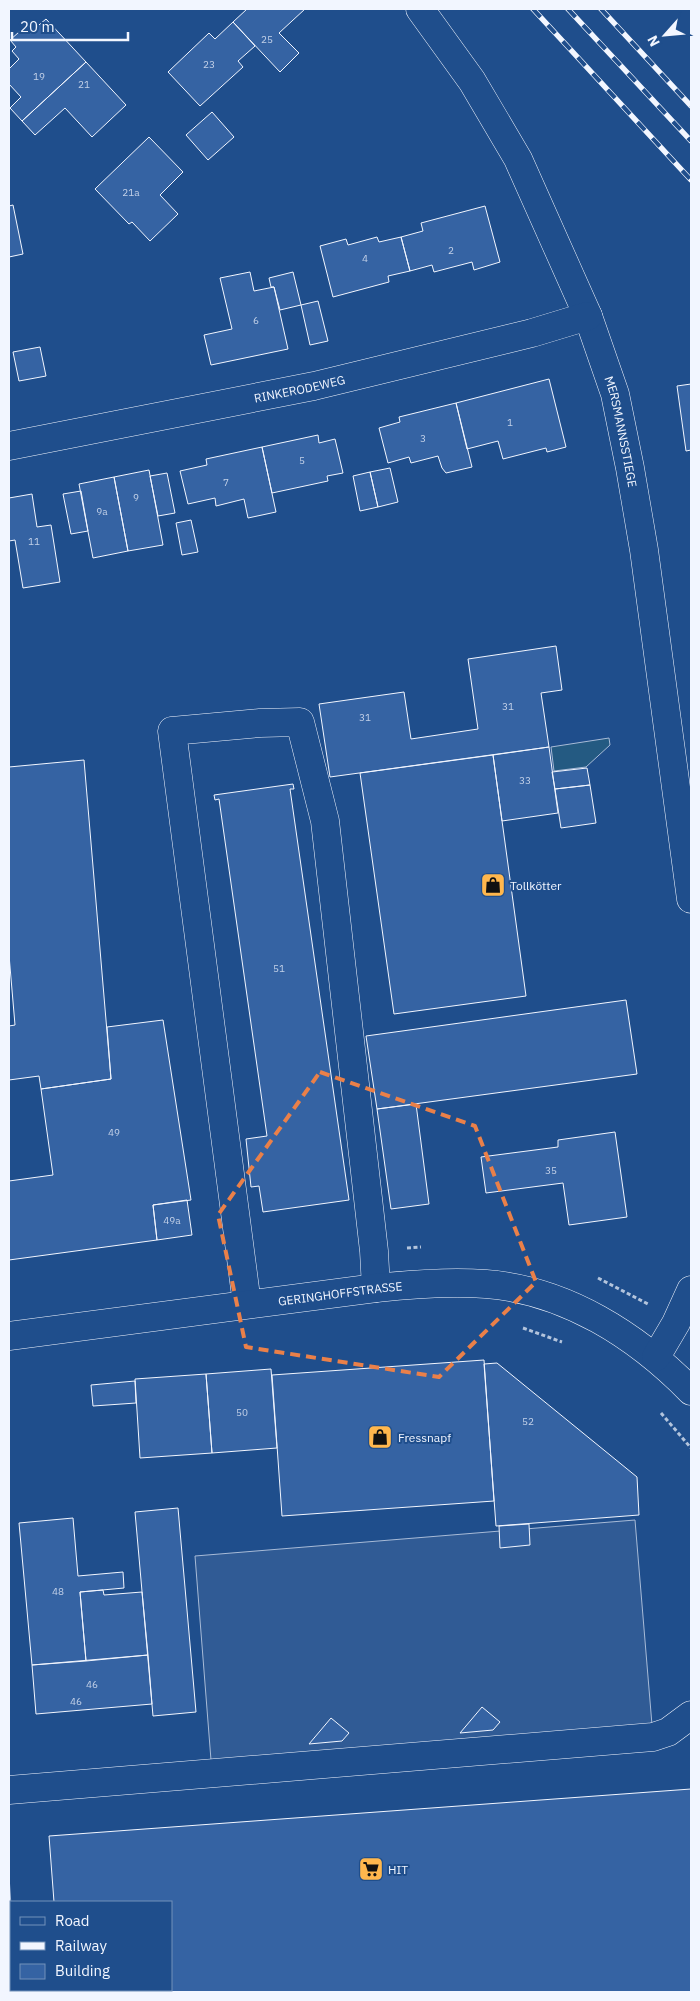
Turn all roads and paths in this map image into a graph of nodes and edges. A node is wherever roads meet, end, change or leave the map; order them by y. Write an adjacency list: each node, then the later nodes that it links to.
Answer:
1 (420, 9): 2 (street, MERSMANNSSTIEGE)
2 (588, 316): 3 (street, RINKERODEWEG); 4 (street, MERSMANNSSTIEGE)
3 (9, 446)
4 (691, 899)
5 (376, 1288): 7 (street, GERINGHOFFSTRASSE); 7 (street); 11 (street, GERINGHOFFSTRASSE)
6 (691, 1290): 11 (street)
7 (247, 1304): 9 (street, GERINGHOFFSTRASSE)
8 (518, 1326): 10 (path)
9 (9, 1336)
10 (567, 1344)
11 (656, 1357): 12 (street)
12 (691, 1391)
13 (655, 1407): 14 (path)
14 (691, 1448)
15 (691, 1715): 16 (street)
16 (9, 1790)

